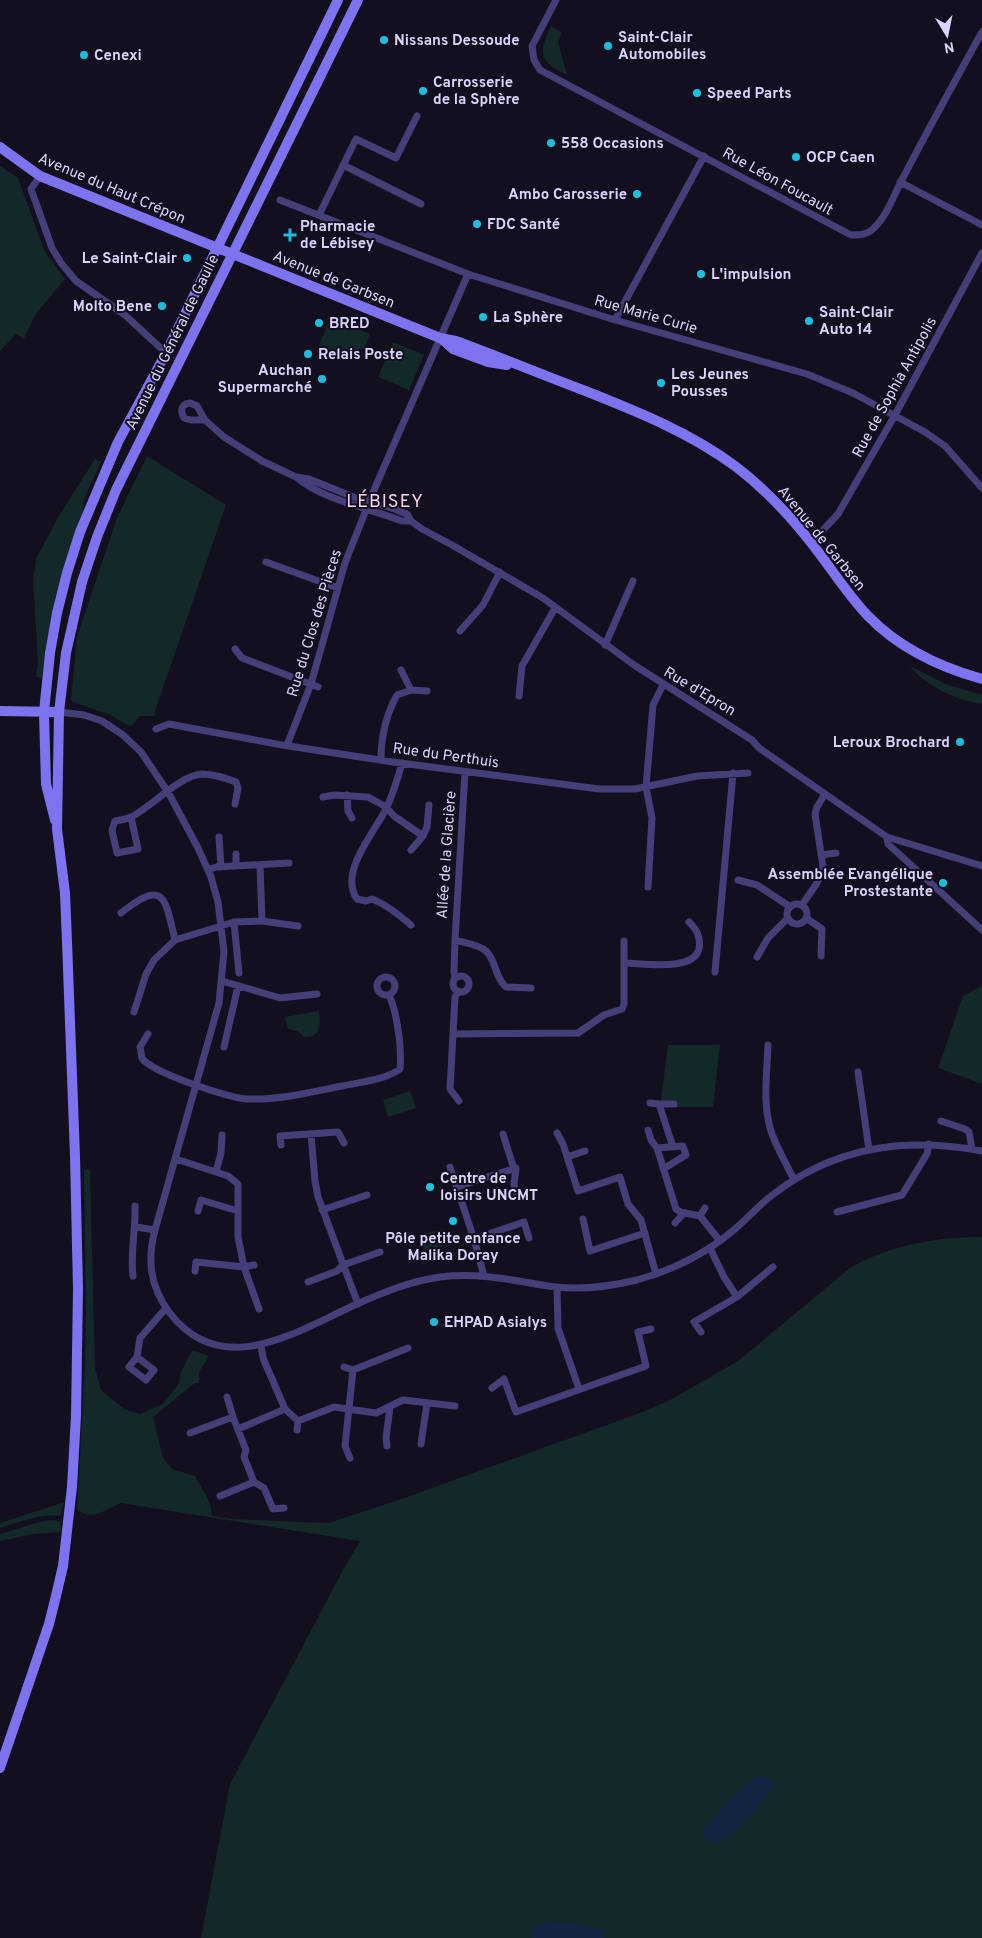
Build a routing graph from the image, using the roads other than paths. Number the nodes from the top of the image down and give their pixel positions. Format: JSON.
{"nodes":[{"id":1,"x":338,"y":0,"type":"edge"},
{"id":2,"x":358,"y":0,"type":"edge"},
{"id":3,"x":556,"y":0,"type":"edge"},
{"id":4,"x":982,"y":32,"type":"edge"},
{"id":5,"x":418,"y":116,"type":"dead end"},
{"id":6,"x":0,"y":147,"type":"edge"},
{"id":7,"x":704,"y":156,"type":"junction"},
{"id":8,"x":343,"y":165,"type":"junction"},
{"id":9,"x":40,"y":176,"type":"junction"},
{"id":10,"x":900,"y":182,"type":"junction"},
{"id":11,"x":280,"y":200,"type":"dead end"},
{"id":12,"x":421,"y":204,"type":"dead end"},
{"id":13,"x":319,"y":215,"type":"junction"},
{"id":14,"x":982,"y":225,"type":"edge"},
{"id":15,"x":218,"y":248,"type":"junction"},
{"id":16,"x":982,"y":253,"type":"edge"},
{"id":17,"x":233,"y":254,"type":"junction"},
{"id":18,"x":468,"y":274,"type":"junction"},
{"id":19,"x":616,"y":320,"type":"junction"},
{"id":20,"x":440,"y":338,"type":"junction"},
{"id":21,"x":166,"y":353,"type":"junction"},
{"id":22,"x":896,"y":415,"type":"junction"},
{"id":23,"x":205,"y":420,"type":"dead end"},
{"id":24,"x":982,"y":488,"type":"edge"},
{"id":25,"x":368,"y":505,"type":"junction"},
{"id":26,"x":809,"y":540,"type":"junction"},
{"id":27,"x":266,"y":562,"type":"dead end"},
{"id":28,"x":500,"y":572,"type":"junction"},
{"id":29,"x":633,"y":581,"type":"dead end"},
{"id":30,"x":338,"y":588,"type":"junction"},
{"id":31,"x":555,"y":608,"type":"junction"},
{"id":32,"x":460,"y":631,"type":"dead end"},
{"id":33,"x":605,"y":645,"type":"junction"},
{"id":34,"x":235,"y":649,"type":"dead end"},
{"id":35,"x":401,"y":670,"type":"dead end"},
{"id":36,"x":982,"y":679,"type":"edge"},
{"id":37,"x":663,"y":684,"type":"junction"},
{"id":38,"x":314,"y":686,"type":"junction"},
{"id":39,"x":411,"y":690,"type":"junction"},
{"id":40,"x":427,"y":691,"type":"dead end"},
{"id":41,"x":519,"y":696,"type":"dead end"},
{"id":42,"x":0,"y":711,"type":"edge"},
{"id":43,"x":44,"y":712,"type":"junction"},
{"id":44,"x":59,"y":712,"type":"junction"},
{"id":45,"x":156,"y":729,"type":"dead end"},
{"id":46,"x":287,"y":745,"type":"junction"},
{"id":47,"x":381,"y":760,"type":"junction"},
{"id":48,"x":402,"y":763,"type":"junction"},
{"id":49,"x":465,"y":772,"type":"junction"},
{"id":50,"x":734,"y":773,"type":"junction"},
{"id":51,"x":748,"y":774,"type":"dead end"},
{"id":52,"x":646,"y":787,"type":"junction"},
{"id":53,"x":168,"y":792,"type":"junction"},
{"id":54,"x":825,"y":794,"type":"junction"},
{"id":55,"x":347,"y":795,"type":"junction"},
{"id":56,"x":323,"y":797,"type":"dead end"},
{"id":57,"x":235,"y":804,"type":"dead end"},
{"id":58,"x":429,"y":805,"type":"dead end"},
{"id":59,"x":386,"y":808,"type":"junction"},
{"id":60,"x":131,"y":817,"type":"junction"},
{"id":61,"x":352,"y":818,"type":"dead end"},
{"id":62,"x":57,"y":829,"type":"junction"},
{"id":63,"x":423,"y":836,"type":"junction"},
{"id":64,"x":887,"y":836,"type":"junction"},
{"id":65,"x":219,"y":837,"type":"dead end"},
{"id":66,"x":410,"y":850,"type":"dead end"},
{"id":67,"x":836,"y":853,"type":"dead end"},
{"id":68,"x":236,"y":854,"type":"dead end"},
{"id":69,"x":821,"y":855,"type":"junction"},
{"id":70,"x":289,"y":864,"type":"dead end"},
{"id":71,"x":260,"y":865,"type":"junction"},
{"id":72,"x":236,"y":866,"type":"junction"},
{"id":73,"x":982,"y":866,"type":"edge"},
{"id":74,"x":221,"y":867,"type":"junction"},
{"id":75,"x":208,"y":870,"type":"junction"},
{"id":76,"x":738,"y":880,"type":"dead end"},
{"id":77,"x":648,"y":887,"type":"dead end"},
{"id":78,"x":802,"y":905,"type":"junction"},
{"id":79,"x":790,"y":906,"type":"junction"},
{"id":80,"x":122,"y":913,"type":"dead end"},
{"id":81,"x":806,"y":918,"type":"junction"},
{"id":82,"x":787,"y":919,"type":"junction"},
{"id":83,"x":262,"y":921,"type":"junction"},
{"id":84,"x":234,"y":922,"type":"junction"},
{"id":85,"x":689,"y":922,"type":"dead end"},
{"id":86,"x":221,"y":926,"type":"junction"},
{"id":87,"x":298,"y":926,"type":"dead end"},
{"id":88,"x":411,"y":926,"type":"dead end"},
{"id":89,"x":982,"y":930,"type":"edge"},
{"id":90,"x":175,"y":940,"type":"junction"},
{"id":91,"x":455,"y":940,"type":"junction"},
{"id":92,"x":624,"y":941,"type":"dead end"},
{"id":93,"x":821,"y":956,"type":"dead end"},
{"id":94,"x":757,"y":957,"type":"dead end"},
{"id":95,"x":624,"y":963,"type":"junction"},
{"id":96,"x":715,"y":972,"type":"dead end"},
{"id":97,"x":239,"y":973,"type":"dead end"},
{"id":98,"x":455,"y":978,"type":"junction"},
{"id":99,"x":222,"y":981,"type":"junction"},
{"id":100,"x":238,"y":986,"type":"junction"},
{"id":101,"x":531,"y":988,"type":"dead end"},
{"id":102,"x":458,"y":992,"type":"junction"},
{"id":103,"x":317,"y":994,"type":"dead end"},
{"id":104,"x":389,"y":995,"type":"dead end"},
{"id":105,"x":134,"y":1012,"type":"dead end"},
{"id":106,"x":148,"y":1034,"type":"dead end"},
{"id":107,"x":453,"y":1034,"type":"junction"},
{"id":108,"x":768,"y":1045,"type":"dead end"},
{"id":109,"x":224,"y":1048,"type":"dead end"},
{"id":110,"x":858,"y":1072,"type":"dead end"},
{"id":111,"x":196,"y":1085,"type":"junction"},
{"id":112,"x":459,"y":1101,"type":"dead end"},
{"id":113,"x":650,"y":1103,"type":"dead end"},
{"id":114,"x":659,"y":1104,"type":"junction"},
{"id":115,"x":674,"y":1104,"type":"dead end"},
{"id":116,"x":941,"y":1121,"type":"dead end"},
{"id":117,"x":648,"y":1130,"type":"dead end"},
{"id":118,"x":557,"y":1133,"type":"dead end"},
{"id":119,"x":311,"y":1134,"type":"junction"},
{"id":120,"x":503,"y":1134,"type":"dead end"},
{"id":121,"x":222,"y":1135,"type":"dead end"},
{"id":122,"x":344,"y":1143,"type":"dead end"},
{"id":123,"x":929,"y":1144,"type":"junction"},
{"id":124,"x":281,"y":1145,"type":"dead end"},
{"id":125,"x":673,"y":1147,"type":"junction"},
{"id":126,"x":657,"y":1148,"type":"junction"},
{"id":127,"x":972,"y":1149,"type":"junction"},
{"id":128,"x":869,"y":1150,"type":"junction"},
{"id":129,"x":585,"y":1151,"type":"dead end"},
{"id":130,"x":982,"y":1151,"type":"edge"},
{"id":131,"x":568,"y":1156,"type":"junction"},
{"id":132,"x":176,"y":1159,"type":"junction"},
{"id":133,"x":450,"y":1166,"type":"dead end"},
{"id":134,"x":664,"y":1168,"type":"junction"},
{"id":135,"x":514,"y":1169,"type":"junction"},
{"id":136,"x":216,"y":1172,"type":"junction"},
{"id":137,"x":794,"y":1180,"type":"junction"},
{"id":138,"x":457,"y":1187,"type":"junction"},
{"id":139,"x":367,"y":1195,"type":"dead end"},
{"id":140,"x":517,"y":1195,"type":"dead end"},
{"id":141,"x":135,"y":1206,"type":"dead end"},
{"id":142,"x":705,"y":1208,"type":"dead end"},
{"id":143,"x":322,"y":1210,"type":"junction"},
{"id":144,"x":198,"y":1211,"type":"dead end"},
{"id":145,"x":238,"y":1211,"type":"junction"},
{"id":146,"x":837,"y":1212,"type":"dead end"},
{"id":147,"x":684,"y":1213,"type":"junction"},
{"id":148,"x":700,"y":1216,"type":"junction"},
{"id":149,"x":583,"y":1219,"type":"dead end"},
{"id":150,"x":675,"y":1223,"type":"dead end"},
{"id":151,"x":136,"y":1227,"type":"junction"},
{"id":152,"x":155,"y":1230,"type":"junction"},
{"id":153,"x":645,"y":1233,"type":"junction"},
{"id":154,"x":529,"y":1238,"type":"dead end"},
{"id":155,"x":474,"y":1239,"type":"junction"},
{"id":156,"x":720,"y":1241,"type":"junction"},
{"id":157,"x":710,"y":1248,"type":"junction"},
{"id":158,"x":380,"y":1252,"type":"dead end"},
{"id":159,"x":254,"y":1265,"type":"dead end"},
{"id":160,"x":343,"y":1265,"type":"junction"},
{"id":161,"x":244,"y":1267,"type":"junction"},
{"id":162,"x":773,"y":1267,"type":"dead end"},
{"id":163,"x":194,"y":1271,"type":"dead end"},
{"id":164,"x":656,"y":1274,"type":"junction"},
{"id":165,"x":133,"y":1276,"type":"dead end"},
{"id":166,"x":484,"y":1276,"type":"junction"},
{"id":167,"x":308,"y":1282,"type":"dead end"},
{"id":168,"x":556,"y":1287,"type":"junction"},
{"id":169,"x":737,"y":1297,"type":"junction"},
{"id":170,"x":358,"y":1304,"type":"junction"},
{"id":171,"x":166,"y":1308,"type":"junction"},
{"id":172,"x":259,"y":1309,"type":"dead end"},
{"id":173,"x":651,"y":1329,"type":"dead end"},
{"id":174,"x":701,"y":1332,"type":"dead end"},
{"id":175,"x":261,"y":1346,"type":"junction"},
{"id":176,"x":408,"y":1348,"type":"dead end"},
{"id":177,"x":137,"y":1357,"type":"dead end"},
{"id":178,"x":344,"y":1367,"type":"dead end"},
{"id":179,"x":353,"y":1370,"type":"junction"},
{"id":180,"x":492,"y":1388,"type":"dead end"},
{"id":181,"x":578,"y":1390,"type":"junction"},
{"id":182,"x":227,"y":1397,"type":"dead end"},
{"id":183,"x":427,"y":1403,"type":"junction"},
{"id":184,"x":390,"y":1406,"type":"junction"},
{"id":185,"x":455,"y":1406,"type":"dead end"},
{"id":186,"x":285,"y":1408,"type":"junction"},
{"id":187,"x":350,"y":1409,"type":"junction"},
{"id":188,"x":233,"y":1417,"type":"junction"},
{"id":189,"x":298,"y":1421,"type":"junction"},
{"id":190,"x":238,"y":1429,"type":"junction"},
{"id":191,"x":297,"y":1430,"type":"dead end"},
{"id":192,"x":190,"y":1433,"type":"dead end"},
{"id":193,"x":421,"y":1444,"type":"dead end"},
{"id":194,"x":387,"y":1446,"type":"dead end"},
{"id":195,"x":350,"y":1458,"type":"dead end"},
{"id":196,"x":254,"y":1482,"type":"junction"},
{"id":197,"x":220,"y":1496,"type":"dead end"},
{"id":198,"x":284,"y":1508,"type":"dead end"},
{"id":199,"x":0,"y":1768,"type":"edge"}],
"edges":[{"from":1,"to":15,"type":"main road","name":"Avenue du Général de Gaulle"},
{"from":2,"to":17,"type":"main road","name":"Avenue du Général de Gaulle"},
{"from":3,"to":7,"type":"street","name":"Rue Léon Foucault"},
{"from":4,"to":10,"type":"street","name":"Rue Léon Foucault"},
{"from":5,"to":8,"type":"street"},
{"from":6,"to":9,"type":"main road","name":"Avenue du Haut Crépon"},
{"from":7,"to":10,"type":"street","name":"Rue Léon Foucault"},
{"from":7,"to":19,"type":"street"},
{"from":8,"to":12,"type":"street"},
{"from":8,"to":13,"type":"street"},
{"from":9,"to":15,"type":"main road","name":"Avenue du Haut Crépon"},
{"from":9,"to":21,"type":"street"},
{"from":10,"to":14,"type":"street"},
{"from":11,"to":13,"type":"street","name":"Rue Marie Curie"},
{"from":13,"to":18,"type":"street","name":"Rue Marie Curie"},
{"from":15,"to":17,"type":"main road","name":"Avenue de Garbsen"},
{"from":15,"to":21,"type":"main road","name":"Avenue du Général de Gaulle"},
{"from":16,"to":22,"type":"street","name":"Rue de Sophia Antipolis"},
{"from":17,"to":20,"type":"main road","name":"Avenue de Garbsen"},
{"from":17,"to":44,"type":"main road","name":"Avenue du Général de Gaulle"},
{"from":18,"to":19,"type":"street","name":"Rue Marie Curie"},
{"from":18,"to":20,"type":"street","name":"Rue du Clos des Pièces"},
{"from":19,"to":22,"type":"street","name":"Rue Marie Curie"},
{"from":20,"to":25,"type":"street","name":"Rue du Clos des Pièces"},
{"from":20,"to":26,"type":"main road","name":"Avenue de Garbsen"},
{"from":21,"to":43,"type":"main road","name":"Avenue du Général de Gaulle"},
{"from":22,"to":24,"type":"street","name":"Rue Marie Curie"},
{"from":22,"to":26,"type":"street","name":"Rue de Sophia Antipolis"},
{"from":23,"to":25,"type":"street","name":"Rue d'Epron"},
{"from":25,"to":28,"type":"street","name":"Rue d'Epron"},
{"from":25,"to":30,"type":"street","name":"Rue du Clos des Pièces"},
{"from":26,"to":36,"type":"main road","name":"Avenue de Garbsen"},
{"from":27,"to":30,"type":"street"},
{"from":28,"to":31,"type":"street","name":"Rue d'Epron"},
{"from":28,"to":32,"type":"street"},
{"from":29,"to":33,"type":"street"},
{"from":30,"to":38,"type":"street","name":"Rue du Clos des Pièces"},
{"from":31,"to":33,"type":"street","name":"Rue d'Epron"},
{"from":31,"to":41,"type":"street"},
{"from":33,"to":37,"type":"street","name":"Rue d'Epron"},
{"from":34,"to":38,"type":"street"},
{"from":35,"to":39,"type":"street"},
{"from":37,"to":52,"type":"street"},
{"from":37,"to":54,"type":"street","name":"Rue d'Epron"},
{"from":38,"to":46,"type":"street","name":"Rue du Clos des Pièces"},
{"from":39,"to":40,"type":"street"},
{"from":39,"to":47,"type":"street"},
{"from":42,"to":43,"type":"main road"},
{"from":43,"to":44,"type":"main road"},
{"from":43,"to":62,"type":"main road","name":"Avenue du Général de Gaulle"},
{"from":44,"to":53,"type":"street"},
{"from":44,"to":62,"type":"main road","name":"Avenue du Général de Gaulle"},
{"from":45,"to":46,"type":"street","name":"Rue du Perthuis"},
{"from":46,"to":47,"type":"street","name":"Rue du Perthuis"},
{"from":47,"to":48,"type":"street","name":"Rue du Perthuis"},
{"from":48,"to":49,"type":"street","name":"Rue du Perthuis"},
{"from":48,"to":59,"type":"street"},
{"from":49,"to":52,"type":"street","name":"Rue du Perthuis"},
{"from":49,"to":91,"type":"street","name":"Allée de la Glacière"},
{"from":50,"to":51,"type":"street","name":"Rue du Perthuis"},
{"from":50,"to":52,"type":"street","name":"Rue du Perthuis"},
{"from":50,"to":96,"type":"street"},
{"from":52,"to":77,"type":"street"},
{"from":53,"to":57,"type":"street"},
{"from":53,"to":60,"type":"street"},
{"from":53,"to":75,"type":"street"},
{"from":54,"to":64,"type":"street","name":"Rue d'Epron"},
{"from":54,"to":69,"type":"street"},
{"from":55,"to":56,"type":"street"},
{"from":55,"to":59,"type":"street"},
{"from":55,"to":61,"type":"street"},
{"from":58,"to":63,"type":"street"},
{"from":59,"to":63,"type":"street"},
{"from":59,"to":88,"type":"street"},
{"from":60,"to":60,"type":"street"},
{"from":62,"to":199,"type":"main road"},
{"from":63,"to":66,"type":"street"},
{"from":64,"to":73,"type":"street","name":"Rue d'Epron"},
{"from":64,"to":89,"type":"street"},
{"from":65,"to":74,"type":"street"},
{"from":67,"to":69,"type":"street"},
{"from":68,"to":72,"type":"street"},
{"from":69,"to":78,"type":"street"},
{"from":70,"to":71,"type":"street"},
{"from":71,"to":72,"type":"street"},
{"from":71,"to":83,"type":"street"},
{"from":72,"to":74,"type":"street"},
{"from":74,"to":75,"type":"street"},
{"from":75,"to":86,"type":"street"},
{"from":76,"to":79,"type":"street"},
{"from":78,"to":79,"type":"street"},
{"from":78,"to":81,"type":"street"},
{"from":79,"to":82,"type":"street"},
{"from":80,"to":90,"type":"street"},
{"from":81,"to":82,"type":"street"},
{"from":81,"to":93,"type":"street"},
{"from":82,"to":94,"type":"street"},
{"from":83,"to":84,"type":"street"},
{"from":83,"to":87,"type":"street"},
{"from":84,"to":86,"type":"street"},
{"from":84,"to":97,"type":"street"},
{"from":85,"to":95,"type":"street"},
{"from":86,"to":90,"type":"street"},
{"from":86,"to":99,"type":"street"},
{"from":90,"to":105,"type":"street"},
{"from":91,"to":98,"type":"street","name":"Allée de la Glacière"},
{"from":91,"to":101,"type":"street","name":"Allée de la Glacière"},
{"from":92,"to":95,"type":"street"},
{"from":95,"to":107,"type":"street"},
{"from":98,"to":102,"type":"street","name":"Allée de la Glacière"},
{"from":98,"to":102,"type":"street","name":"Allée de la Glacière"},
{"from":99,"to":100,"type":"street"},
{"from":99,"to":111,"type":"street"},
{"from":100,"to":103,"type":"street"},
{"from":100,"to":109,"type":"street"},
{"from":102,"to":107,"type":"street","name":"Allée de la Glacière"},
{"from":104,"to":111,"type":"street"},
{"from":106,"to":111,"type":"street"},
{"from":107,"to":112,"type":"street","name":"Allée de la Glacière"},
{"from":108,"to":137,"type":"street"},
{"from":110,"to":128,"type":"street"},
{"from":111,"to":132,"type":"street"},
{"from":113,"to":114,"type":"street"},
{"from":114,"to":115,"type":"street"},
{"from":114,"to":125,"type":"street"},
{"from":116,"to":127,"type":"street"},
{"from":117,"to":126,"type":"street"},
{"from":118,"to":131,"type":"street"},
{"from":119,"to":122,"type":"street"},
{"from":119,"to":124,"type":"street"},
{"from":119,"to":143,"type":"street"},
{"from":120,"to":135,"type":"street"},
{"from":121,"to":136,"type":"street"},
{"from":123,"to":127,"type":"street"},
{"from":123,"to":128,"type":"street"},
{"from":123,"to":146,"type":"street"},
{"from":125,"to":126,"type":"street"},
{"from":125,"to":134,"type":"street"},
{"from":126,"to":134,"type":"street"},
{"from":127,"to":130,"type":"street"},
{"from":128,"to":137,"type":"street"},
{"from":129,"to":131,"type":"street"},
{"from":131,"to":153,"type":"street"},
{"from":132,"to":136,"type":"street"},
{"from":132,"to":152,"type":"street"},
{"from":133,"to":138,"type":"street"},
{"from":134,"to":147,"type":"street"},
{"from":135,"to":138,"type":"street"},
{"from":135,"to":140,"type":"street"},
{"from":136,"to":145,"type":"street"},
{"from":137,"to":156,"type":"street"},
{"from":138,"to":155,"type":"street"},
{"from":139,"to":143,"type":"street"},
{"from":141,"to":151,"type":"street"},
{"from":142,"to":148,"type":"street"},
{"from":143,"to":160,"type":"street"},
{"from":144,"to":145,"type":"street"},
{"from":145,"to":161,"type":"street"},
{"from":147,"to":148,"type":"street"},
{"from":147,"to":150,"type":"street"},
{"from":148,"to":156,"type":"street"},
{"from":149,"to":153,"type":"street"},
{"from":151,"to":152,"type":"street"},
{"from":151,"to":165,"type":"street"},
{"from":152,"to":171,"type":"street"},
{"from":153,"to":164,"type":"street"},
{"from":154,"to":155,"type":"street"},
{"from":155,"to":166,"type":"street"},
{"from":156,"to":157,"type":"street"},
{"from":157,"to":164,"type":"street"},
{"from":157,"to":169,"type":"street"},
{"from":158,"to":160,"type":"street"},
{"from":159,"to":161,"type":"street"},
{"from":160,"to":167,"type":"street"},
{"from":160,"to":170,"type":"street"},
{"from":161,"to":163,"type":"street"},
{"from":161,"to":172,"type":"street"},
{"from":162,"to":169,"type":"street"},
{"from":164,"to":168,"type":"street"},
{"from":166,"to":168,"type":"street"},
{"from":166,"to":170,"type":"street"},
{"from":168,"to":181,"type":"street"},
{"from":169,"to":174,"type":"street"},
{"from":170,"to":175,"type":"street"},
{"from":171,"to":175,"type":"street"},
{"from":171,"to":177,"type":"street"},
{"from":173,"to":181,"type":"street"},
{"from":175,"to":186,"type":"street"},
{"from":176,"to":179,"type":"street"},
{"from":178,"to":179,"type":"street"},
{"from":179,"to":187,"type":"street"},
{"from":180,"to":181,"type":"street"},
{"from":182,"to":188,"type":"street"},
{"from":183,"to":184,"type":"street"},
{"from":183,"to":185,"type":"street"},
{"from":183,"to":193,"type":"street"},
{"from":184,"to":187,"type":"street"},
{"from":184,"to":194,"type":"street"},
{"from":186,"to":189,"type":"street"},
{"from":186,"to":190,"type":"street"},
{"from":187,"to":189,"type":"street"},
{"from":187,"to":195,"type":"street"},
{"from":188,"to":190,"type":"street"},
{"from":188,"to":192,"type":"street"},
{"from":189,"to":191,"type":"street"},
{"from":190,"to":196,"type":"street"},
{"from":196,"to":197,"type":"street"},
{"from":196,"to":198,"type":"street"}]}
